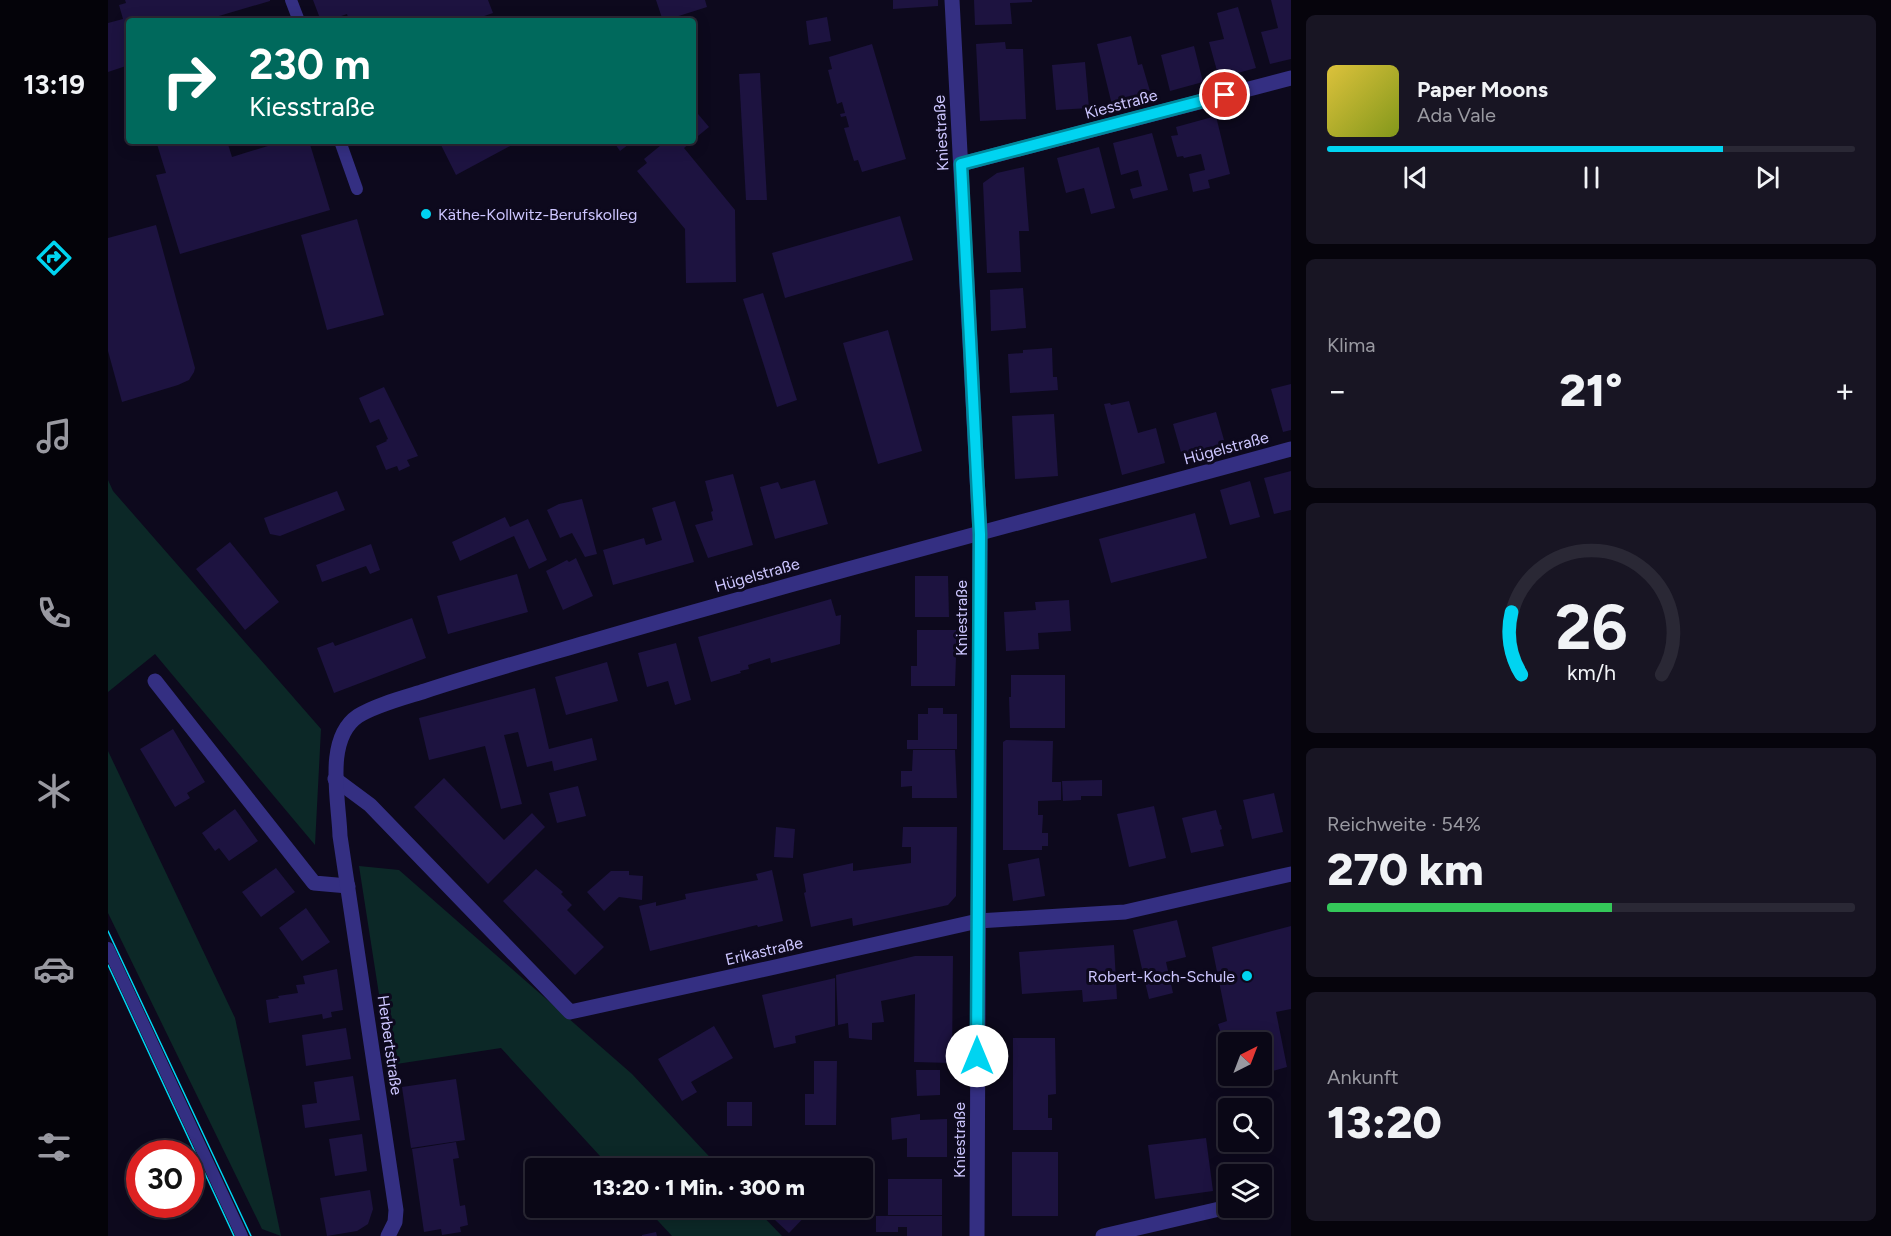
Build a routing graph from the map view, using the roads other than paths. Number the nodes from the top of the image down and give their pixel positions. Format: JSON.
{"nodes":[{"id":1,"x":291,"y":0,"type":"edge"},
{"id":2,"x":952,"y":0,"type":"edge"},
{"id":3,"x":297,"y":18,"type":"edge"},
{"id":4,"x":1291,"y":78,"type":"edge"},
{"id":5,"x":341,"y":144,"type":"edge"},
{"id":6,"x":961,"y":164,"type":"junction"},
{"id":7,"x":357,"y":189,"type":"dead end"},
{"id":8,"x":1291,"y":449,"type":"edge"},
{"id":9,"x":980,"y":534,"type":"junction"},
{"id":10,"x":155,"y":681,"type":"dead end"},
{"id":11,"x":335,"y":779,"type":"junction"},
{"id":12,"x":340,"y":836,"type":"joint"},
{"id":13,"x":1291,"y":874,"type":"edge"},
{"id":14,"x":348,"y":886,"type":"junction"},
{"id":15,"x":978,"y":921,"type":"junction"},
{"id":16,"x":108,"y":948,"type":"edge"},
{"id":17,"x":1218,"y":1209,"type":"edge"},
{"id":18,"x":242,"y":1236,"type":"edge"},
{"id":19,"x":388,"y":1236,"type":"edge"},
{"id":20,"x":977,"y":1236,"type":"edge"},
{"id":21,"x":1103,"y":1236,"type":"edge"}],
"edges":[{"from":1,"to":3,"type":"lane"},
{"from":2,"to":6,"type":"street","name":"Kniestraße"},
{"from":4,"to":6,"type":"street","name":"Kiesstraße"},
{"from":5,"to":7,"type":"lane"},
{"from":6,"to":9,"type":"street","name":"Kniestraße"},
{"from":8,"to":9,"type":"street","name":"Hügelstraße"},
{"from":9,"to":11,"type":"street","name":"Hügelstraße"},
{"from":9,"to":15,"type":"street","name":"Kniestraße"},
{"from":10,"to":14,"type":"street"},
{"from":11,"to":12,"type":"street","name":"Hügelstraße"},
{"from":11,"to":15,"type":"street","name":"Erikastraße"},
{"from":12,"to":14,"type":"street","name":"Herbertstraße"},
{"from":13,"to":15,"type":"street","name":"Erikastraße"},
{"from":14,"to":19,"type":"street","name":"Herbertstraße"},
{"from":15,"to":20,"type":"street","name":"Kniestraße"},
{"from":16,"to":18,"type":"lane"},
{"from":17,"to":21,"type":"street"}]}
